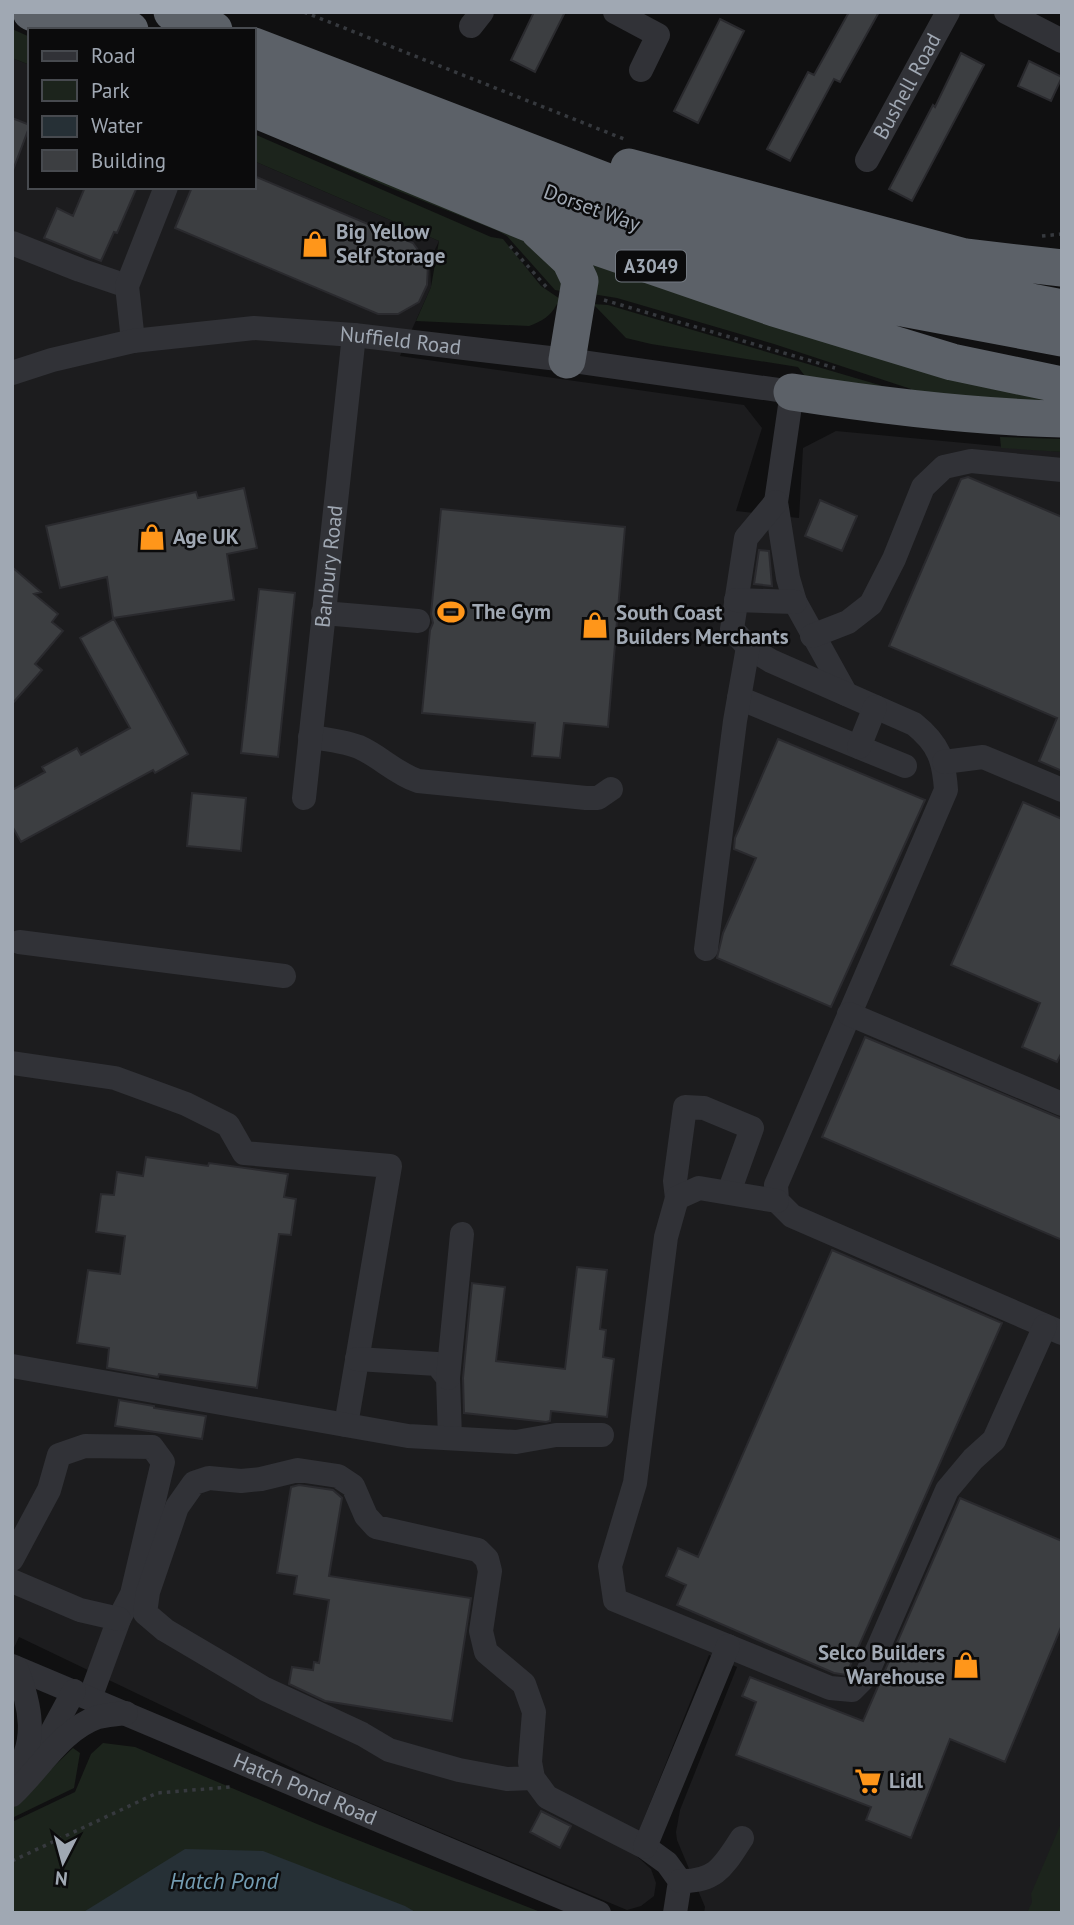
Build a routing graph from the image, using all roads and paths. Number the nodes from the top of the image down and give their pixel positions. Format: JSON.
{"nodes":[{"id":1,"x":31,"y":12,"type":"edge"},
{"id":2,"x":85,"y":12,"type":"edge"},
{"id":3,"x":172,"y":12,"type":"edge"},
{"id":4,"x":304,"y":12,"type":"edge"},
{"id":5,"x":615,"y":12,"type":"edge"},
{"id":6,"x":948,"y":12,"type":"edge"},
{"id":7,"x":1006,"y":12,"type":"edge"},
{"id":8,"x":67,"y":28,"type":"edge"},
{"id":9,"x":125,"y":28,"type":"edge"},
{"id":10,"x":209,"y":28,"type":"edge"},
{"id":11,"x":1062,"y":41,"type":"edge"},
{"id":12,"x":256,"y":47,"type":"edge"},
{"id":13,"x":640,"y":70,"type":"dead end"},
{"id":14,"x":256,"y":79,"type":"edge"},
{"id":15,"x":360,"y":86,"type":"junction"},
{"id":16,"x":256,"y":110,"type":"edge"},
{"id":17,"x":636,"y":142,"type":"dead end"},
{"id":18,"x":867,"y":160,"type":"dead end"},
{"id":19,"x":165,"y":189,"type":"edge"},
{"id":20,"x":518,"y":232,"type":"junction"},
{"id":21,"x":1062,"y":234,"type":"edge"},
{"id":22,"x":1035,"y":236,"type":"dead end"},
{"id":23,"x":12,"y":243,"type":"edge"},
{"id":24,"x":1062,"y":268,"type":"edge"},
{"id":25,"x":127,"y":286,"type":"junction"},
{"id":26,"x":578,"y":297,"type":"junction"},
{"id":27,"x":1062,"y":308,"type":"edge"},
{"id":28,"x":354,"y":335,"type":"junction"},
{"id":29,"x":1062,"y":338,"type":"edge"},
{"id":30,"x":133,"y":341,"type":"junction"},
{"id":31,"x":567,"y":360,"type":"junction"},
{"id":32,"x":841,"y":370,"type":"dead end"},
{"id":33,"x":12,"y":373,"type":"edge"},
{"id":34,"x":1062,"y":384,"type":"edge"},
{"id":35,"x":792,"y":392,"type":"junction"},
{"id":36,"x":1062,"y":419,"type":"edge"},
{"id":37,"x":1062,"y":470,"type":"edge"},
{"id":38,"x":776,"y":502,"type":"junction"},
{"id":39,"x":736,"y":600,"type":"junction"},
{"id":40,"x":795,"y":602,"type":"junction"},
{"id":41,"x":323,"y":613,"type":"junction"},
{"id":42,"x":418,"y":621,"type":"dead end"},
{"id":43,"x":812,"y":636,"type":"junction"},
{"id":44,"x":748,"y":648,"type":"junction"},
{"id":45,"x":846,"y":694,"type":"junction"},
{"id":46,"x":739,"y":698,"type":"junction"},
{"id":47,"x":875,"y":707,"type":"junction"},
{"id":48,"x":310,"y":737,"type":"junction"},
{"id":49,"x":859,"y":747,"type":"junction"},
{"id":50,"x":944,"y":762,"type":"junction"},
{"id":51,"x":905,"y":766,"type":"dead end"},
{"id":52,"x":611,"y":789,"type":"dead end"},
{"id":53,"x":1062,"y":790,"type":"edge"},
{"id":54,"x":304,"y":798,"type":"dead end"},
{"id":55,"x":19,"y":942,"type":"dead end"},
{"id":56,"x":706,"y":949,"type":"dead end"},
{"id":57,"x":284,"y":976,"type":"dead end"},
{"id":58,"x":849,"y":1014,"type":"junction"},
{"id":59,"x":12,"y":1063,"type":"edge"},
{"id":60,"x":1062,"y":1104,"type":"edge"},
{"id":61,"x":729,"y":1192,"type":"junction"},
{"id":62,"x":677,"y":1198,"type":"junction"},
{"id":63,"x":776,"y":1201,"type":"junction"},
{"id":64,"x":462,"y":1234,"type":"dead end"},
{"id":65,"x":1053,"y":1329,"type":"edge"},
{"id":66,"x":357,"y":1359,"type":"junction"},
{"id":67,"x":12,"y":1366,"type":"edge"},
{"id":68,"x":448,"y":1378,"type":"junction"},
{"id":69,"x":345,"y":1425,"type":"junction"},
{"id":70,"x":602,"y":1435,"type":"dead end"},
{"id":71,"x":450,"y":1438,"type":"junction"},
{"id":72,"x":12,"y":1559,"type":"edge"},
{"id":73,"x":12,"y":1581,"type":"edge"},
{"id":74,"x":119,"y":1619,"type":"junction"},
{"id":75,"x":728,"y":1646,"type":"junction"},
{"id":76,"x":14,"y":1667,"type":"edge"},
{"id":77,"x":82,"y":1695,"type":"junction"},
{"id":78,"x":126,"y":1713,"type":"junction"},
{"id":79,"x":533,"y":1778,"type":"junction"},
{"id":80,"x":16,"y":1785,"type":"edge"},
{"id":81,"x":230,"y":1787,"type":"dead end"},
{"id":82,"x":742,"y":1838,"type":"dead end"},
{"id":83,"x":645,"y":1847,"type":"junction"},
{"id":84,"x":12,"y":1861,"type":"edge"},
{"id":85,"x":680,"y":1881,"type":"junction"},
{"id":86,"x":599,"y":1913,"type":"edge"},
{"id":87,"x":675,"y":1913,"type":"edge"}],
"edges":[{"from":1,"to":8,"type":"highway"},
{"from":2,"to":9,"type":"highway"},
{"from":3,"to":10,"type":"highway"},
{"from":4,"to":17,"type":"path"},
{"from":5,"to":13,"type":"street"},
{"from":6,"to":18,"type":"street","name":"Bushell Road"},
{"from":7,"to":11,"type":"street"},
{"from":12,"to":15,"type":"highway","name":"Dorset Way"},
{"from":14,"to":29,"type":"highway","name":"Dorset Way","number":"A3049"},
{"from":15,"to":24,"type":"highway"},
{"from":15,"to":27,"type":"highway","name":"Dorset Way"},
{"from":16,"to":20,"type":"highway","number":"A3049"},
{"from":19,"to":25,"type":"street"},
{"from":20,"to":26,"type":"path"},
{"from":20,"to":26,"type":"highway"},
{"from":20,"to":34,"type":"highway","number":"A3049"},
{"from":21,"to":22,"type":"path"},
{"from":23,"to":25,"type":"street"},
{"from":25,"to":30,"type":"street"},
{"from":26,"to":31,"type":"highway"},
{"from":26,"to":32,"type":"path"},
{"from":28,"to":30,"type":"street","name":"Nuffield Road"},
{"from":28,"to":31,"type":"street","name":"Nuffield Road"},
{"from":28,"to":41,"type":"street","name":"Banbury Road"},
{"from":30,"to":33,"type":"street","name":"Nuffield Road"},
{"from":31,"to":35,"type":"street","name":"Nuffield Road"},
{"from":35,"to":36,"type":"highway"},
{"from":35,"to":38,"type":"street"},
{"from":37,"to":43,"type":"street"},
{"from":38,"to":39,"type":"street"},
{"from":38,"to":40,"type":"street"},
{"from":39,"to":40,"type":"street"},
{"from":39,"to":44,"type":"street"},
{"from":40,"to":43,"type":"street"},
{"from":41,"to":42,"type":"street"},
{"from":41,"to":48,"type":"street","name":"Banbury Road"},
{"from":43,"to":45,"type":"street"},
{"from":44,"to":45,"type":"street"},
{"from":44,"to":46,"type":"street"},
{"from":45,"to":47,"type":"street"},
{"from":46,"to":49,"type":"street"},
{"from":46,"to":56,"type":"street"},
{"from":47,"to":49,"type":"street"},
{"from":47,"to":50,"type":"street"},
{"from":48,"to":52,"type":"street"},
{"from":48,"to":54,"type":"street","name":"Banbury Road"},
{"from":49,"to":51,"type":"street"},
{"from":50,"to":53,"type":"street"},
{"from":50,"to":58,"type":"street"},
{"from":55,"to":57,"type":"street"},
{"from":58,"to":60,"type":"street"},
{"from":58,"to":63,"type":"street"},
{"from":59,"to":66,"type":"street"},
{"from":61,"to":62,"type":"street"},
{"from":61,"to":62,"type":"street"},
{"from":61,"to":63,"type":"street"},
{"from":62,"to":75,"type":"street"},
{"from":63,"to":65,"type":"street"},
{"from":64,"to":68,"type":"street"},
{"from":65,"to":75,"type":"street"},
{"from":66,"to":68,"type":"street"},
{"from":66,"to":69,"type":"street"},
{"from":67,"to":69,"type":"street"},
{"from":68,"to":71,"type":"street"},
{"from":69,"to":71,"type":"street"},
{"from":70,"to":71,"type":"street"},
{"from":72,"to":74,"type":"street"},
{"from":73,"to":74,"type":"street"},
{"from":74,"to":77,"type":"street"},
{"from":75,"to":83,"type":"street"},
{"from":76,"to":77,"type":"street","name":"Hatch Pond Road"},
{"from":76,"to":80,"type":"street"},
{"from":77,"to":78,"type":"street","name":"Hatch Pond Road"},
{"from":77,"to":80,"type":"street"},
{"from":78,"to":80,"type":"street"},
{"from":78,"to":86,"type":"street","name":"Hatch Pond Road"},
{"from":79,"to":79,"type":"street"},
{"from":79,"to":83,"type":"street"},
{"from":81,"to":84,"type":"path"},
{"from":82,"to":85,"type":"street"},
{"from":83,"to":85,"type":"street"},
{"from":85,"to":87,"type":"street"}]}
